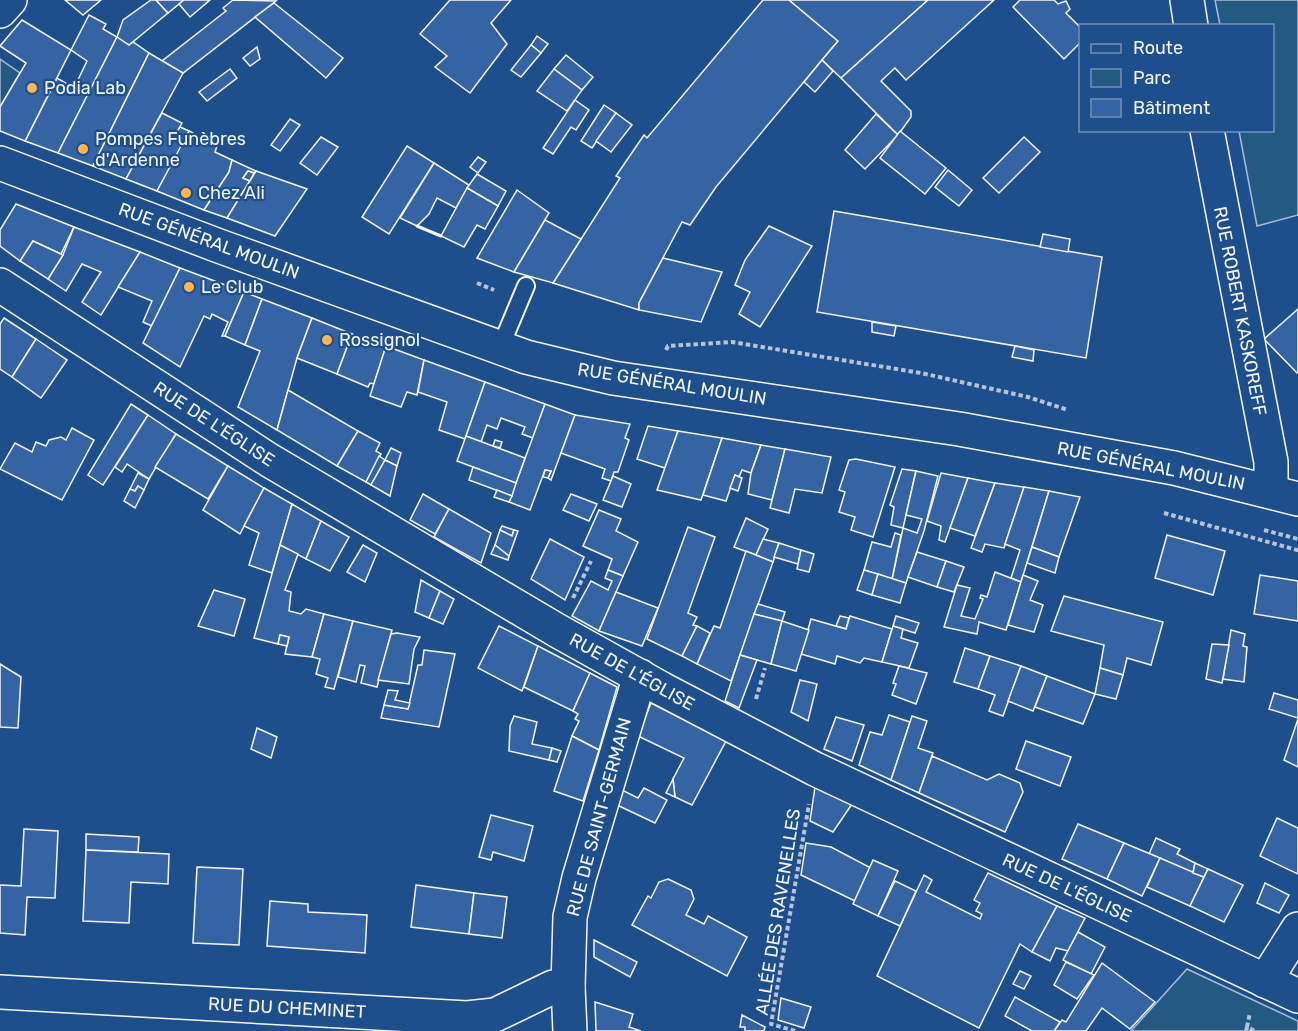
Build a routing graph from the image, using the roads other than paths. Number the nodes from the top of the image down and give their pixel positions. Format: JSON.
{"nodes":[{"id":1,"x":10,"y":0,"type":"edge"},
{"id":2,"x":1187,"y":0,"type":"edge"},
{"id":3,"x":0,"y":11,"type":"edge"},
{"id":4,"x":1191,"y":24,"type":"edge"},
{"id":5,"x":1207,"y":132,"type":"edge"},
{"id":6,"x":0,"y":163,"type":"edge"},
{"id":7,"x":0,"y":285,"type":"edge"},
{"id":8,"x":525,"y":286,"type":"dead end"},
{"id":9,"x":500,"y":348,"type":"junction"},
{"id":10,"x":1284,"y":495,"type":"edge"},
{"id":11,"x":640,"y":676,"type":"junction"},
{"id":12,"x":1298,"y":929,"type":"edge"},
{"id":13,"x":1265,"y":981,"type":"junction"},
{"id":14,"x":568,"y":987,"type":"junction"},
{"id":15,"x":0,"y":992,"type":"edge"},
{"id":16,"x":1298,"y":996,"type":"edge"},
{"id":17,"x":420,"y":1023,"type":"edge"},
{"id":18,"x":570,"y":1031,"type":"edge"}],
"edges":[{"from":1,"to":3,"type":"street"},
{"from":2,"to":4,"type":"street"},
{"from":5,"to":10,"type":"street","name":"RUE ROBERT KASKOREFF"},
{"from":6,"to":9,"type":"street","name":"RUE GÉNÉRAL MOULIN"},
{"from":7,"to":11,"type":"street","name":"RUE DE L'ÉGLISE"},
{"from":8,"to":9,"type":"lane"},
{"from":9,"to":10,"type":"street","name":"RUE GÉNÉRAL MOULIN"},
{"from":11,"to":13,"type":"street","name":"RUE DE L'ÉGLISE"},
{"from":11,"to":14,"type":"street","name":"RUE DE SAINT-GERMAIN"},
{"from":12,"to":13,"type":"street"},
{"from":13,"to":16,"type":"street","name":"RUE DE L'ÉGLISE"},
{"from":14,"to":17,"type":"street","name":"RUE DU CHEMINET"},
{"from":14,"to":18,"type":"street","name":"RUE DE SAINT-GERMAIN"},
{"from":15,"to":17,"type":"street","name":"RUE DU CHEMINET"}]}
